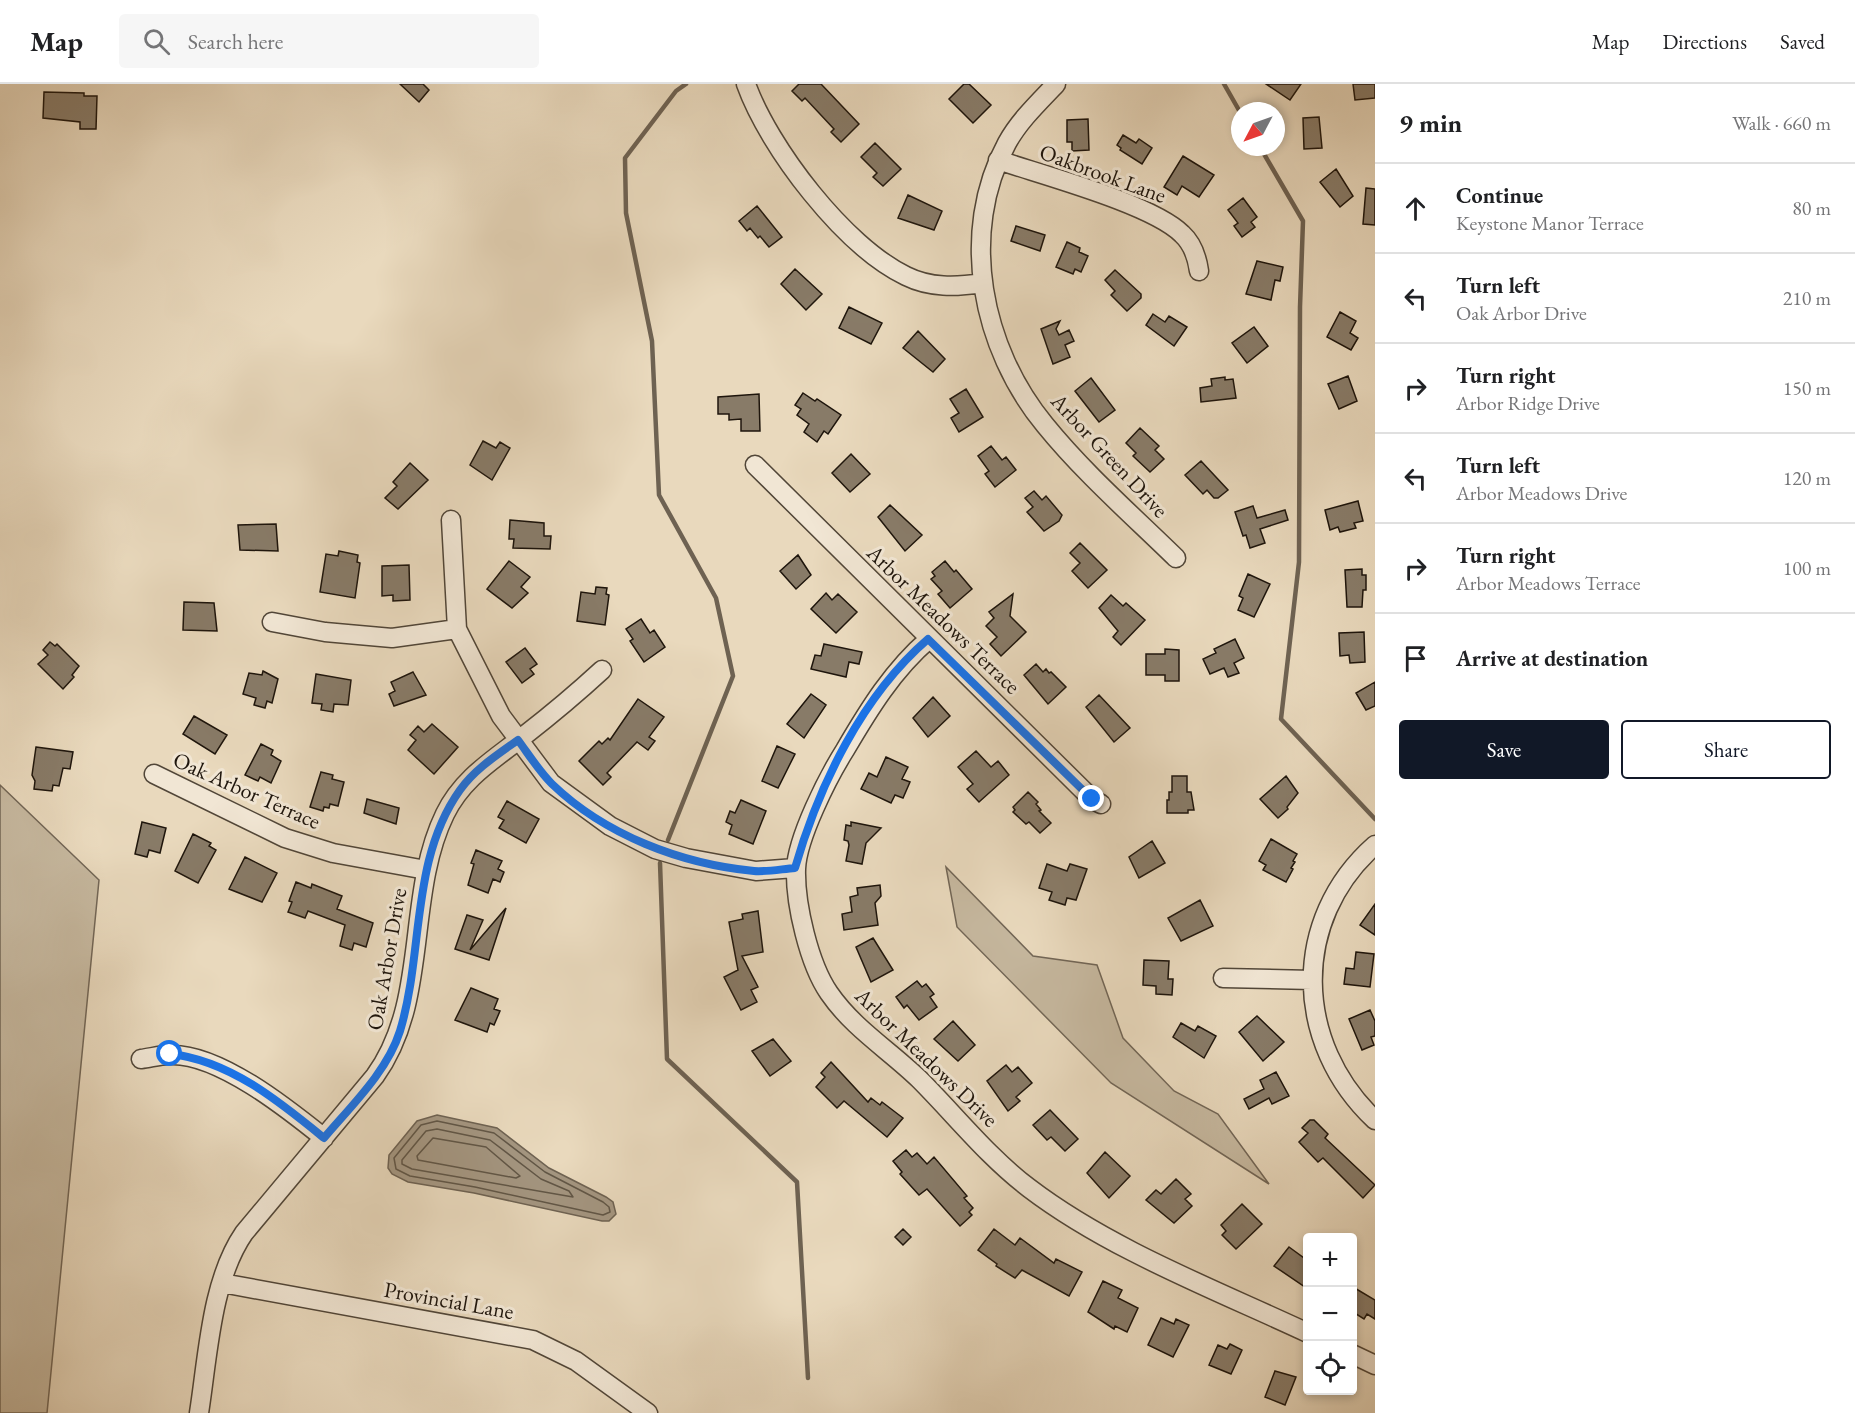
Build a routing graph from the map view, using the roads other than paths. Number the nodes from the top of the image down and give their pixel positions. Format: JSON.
{"nodes":[{"id":1,"x":746,"y":84,"type":"edge"},
{"id":2,"x":1056,"y":84,"type":"edge"},
{"id":3,"x":998,"y":160,"type":"junction"},
{"id":4,"x":1200,"y":271,"type":"dead end"},
{"id":5,"x":982,"y":283,"type":"junction"},
{"id":6,"x":755,"y":465,"type":"dead end"},
{"id":7,"x":451,"y":520,"type":"dead end"},
{"id":8,"x":1176,"y":558,"type":"dead end"},
{"id":9,"x":272,"y":622,"type":"dead end"},
{"id":10,"x":457,"y":629,"type":"junction"},
{"id":11,"x":928,"y":639,"type":"junction"},
{"id":12,"x":602,"y":670,"type":"dead end"},
{"id":13,"x":518,"y":740,"type":"junction"},
{"id":14,"x":154,"y":774,"type":"dead end"},
{"id":15,"x":1101,"y":804,"type":"dead end"},
{"id":16,"x":1375,"y":845,"type":"edge"},
{"id":17,"x":795,"y":868,"type":"junction"},
{"id":18,"x":426,"y":870,"type":"junction"},
{"id":19,"x":1223,"y":978,"type":"dead end"},
{"id":20,"x":1312,"y":980,"type":"junction"},
{"id":21,"x":141,"y":1059,"type":"dead end"},
{"id":22,"x":1375,"y":1120,"type":"edge"},
{"id":23,"x":324,"y":1138,"type":"junction"},
{"id":24,"x":222,"y":1283,"type":"junction"},
{"id":25,"x":1303,"y":1331,"type":"edge"},
{"id":26,"x":1357,"y":1356,"type":"edge"},
{"id":27,"x":1375,"y":1365,"type":"edge"},
{"id":28,"x":199,"y":1413,"type":"edge"},
{"id":29,"x":648,"y":1413,"type":"edge"}],
"edges":[{"from":1,"to":5,"type":"street"},
{"from":2,"to":3,"type":"street","name":"Arbor Green Drive"},
{"from":3,"to":4,"type":"street","name":"Oakbrook Lane"},
{"from":3,"to":5,"type":"street","name":"Arbor Green Drive"},
{"from":5,"to":8,"type":"street","name":"Arbor Green Drive"},
{"from":6,"to":11,"type":"street","name":"Arbor Meadows Terrace"},
{"from":7,"to":10,"type":"street"},
{"from":9,"to":10,"type":"street"},
{"from":10,"to":13,"type":"street"},
{"from":11,"to":15,"type":"street","name":"Arbor Meadows Terrace"},
{"from":11,"to":17,"type":"street","name":"Arbor Meadows Drive"},
{"from":12,"to":13,"type":"street","name":"Oak Arbor Drive"},
{"from":13,"to":17,"type":"street"},
{"from":13,"to":18,"type":"street","name":"Oak Arbor Drive"},
{"from":14,"to":18,"type":"street","name":"Oak Arbor Terrace"},
{"from":16,"to":20,"type":"street"},
{"from":17,"to":25,"type":"street","name":"Arbor Meadows Drive"},
{"from":18,"to":23,"type":"street","name":"Oak Arbor Drive"},
{"from":19,"to":20,"type":"street"},
{"from":20,"to":22,"type":"street"},
{"from":21,"to":23,"type":"street"},
{"from":23,"to":24,"type":"street","name":"Oak Arbor Drive"},
{"from":24,"to":28,"type":"street","name":"Oak Arbor Drive"},
{"from":24,"to":29,"type":"street","name":"Provincial Lane"},
{"from":26,"to":27,"type":"street"}]}
